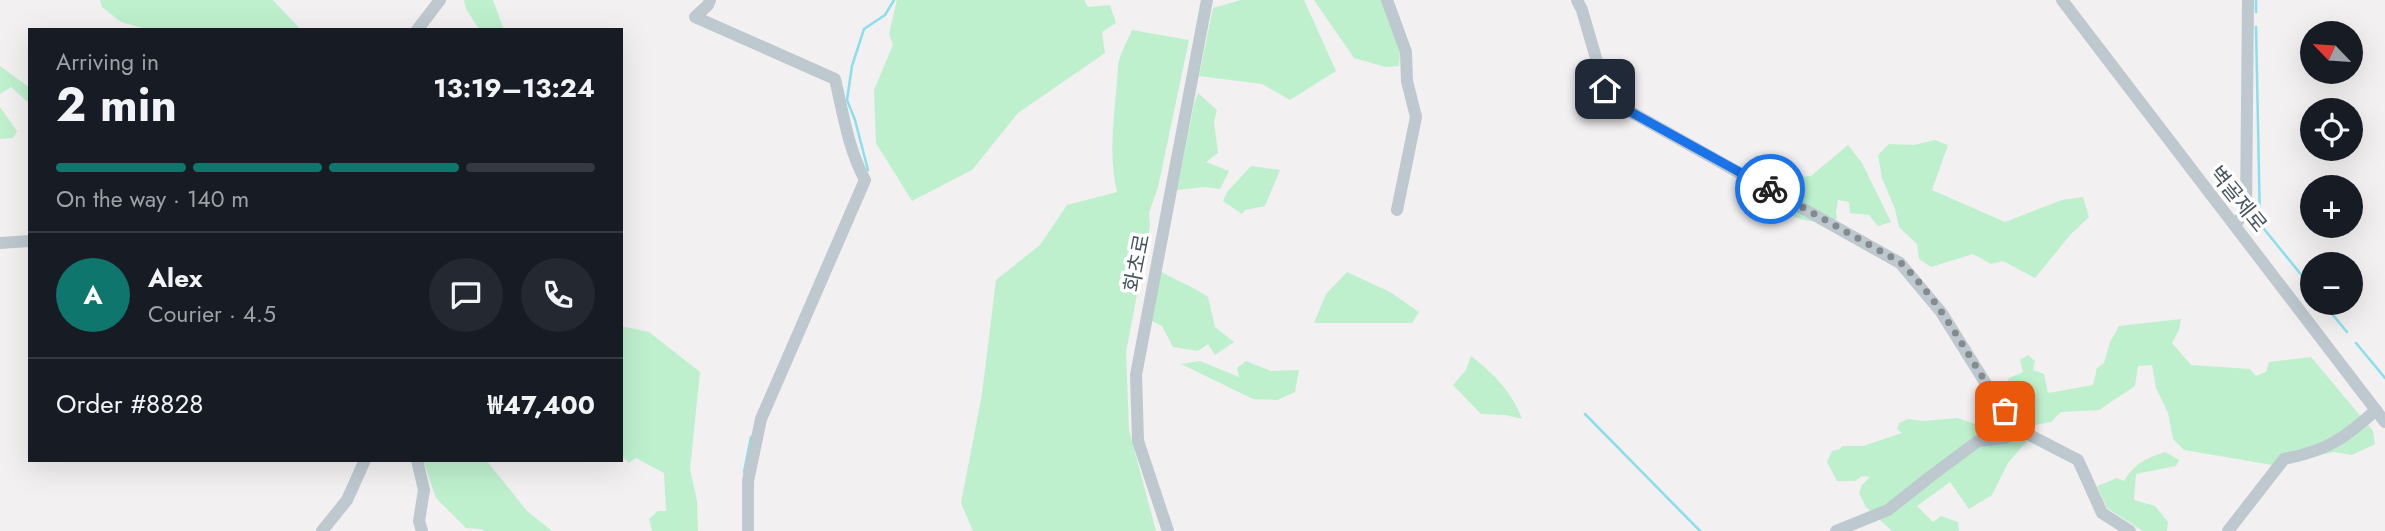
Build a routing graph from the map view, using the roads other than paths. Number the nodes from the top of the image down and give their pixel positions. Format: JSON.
{"nodes":[{"id":1,"x":440,"y":0,"type":"edge"},
{"id":2,"x":710,"y":0,"type":"edge"},
{"id":3,"x":1207,"y":0,"type":"edge"},
{"id":4,"x":1387,"y":0,"type":"edge"},
{"id":5,"x":1577,"y":0,"type":"edge"},
{"id":6,"x":2062,"y":0,"type":"edge"},
{"id":7,"x":2248,"y":0,"type":"edge"},
{"id":8,"x":419,"y":28,"type":"edge"},
{"id":9,"x":1396,"y":210,"type":"dead end"},
{"id":10,"x":2235,"y":225,"type":"junction"},
{"id":11,"x":28,"y":241,"type":"edge"},
{"id":12,"x":0,"y":243,"type":"edge"},
{"id":13,"x":2376,"y":410,"type":"junction"},
{"id":14,"x":2385,"y":422,"type":"edge"},
{"id":15,"x":2022,"y":431,"type":"junction"},
{"id":16,"x":364,"y":462,"type":"edge"},
{"id":17,"x":417,"y":462,"type":"edge"},
{"id":18,"x":323,"y":531,"type":"edge"},
{"id":19,"x":422,"y":531,"type":"edge"},
{"id":20,"x":748,"y":531,"type":"edge"},
{"id":21,"x":1168,"y":531,"type":"edge"},
{"id":22,"x":1836,"y":531,"type":"edge"},
{"id":23,"x":2130,"y":531,"type":"edge"},
{"id":24,"x":2228,"y":531,"type":"edge"}],
"edges":[{"from":1,"to":8,"type":"street"},
{"from":2,"to":20,"type":"street"},
{"from":3,"to":21,"type":"street","name":"화초로"},
{"from":4,"to":9,"type":"street"},
{"from":5,"to":15,"type":"street"},
{"from":6,"to":10,"type":"street","name":"벽골제로"},
{"from":7,"to":10,"type":"street"},
{"from":10,"to":13,"type":"street","name":"벽골제로"},
{"from":11,"to":12,"type":"street"},
{"from":13,"to":14,"type":"street","name":"벽골제로"},
{"from":13,"to":24,"type":"street"},
{"from":15,"to":22,"type":"street"},
{"from":15,"to":23,"type":"street"},
{"from":16,"to":18,"type":"street"},
{"from":17,"to":19,"type":"street"}]}
